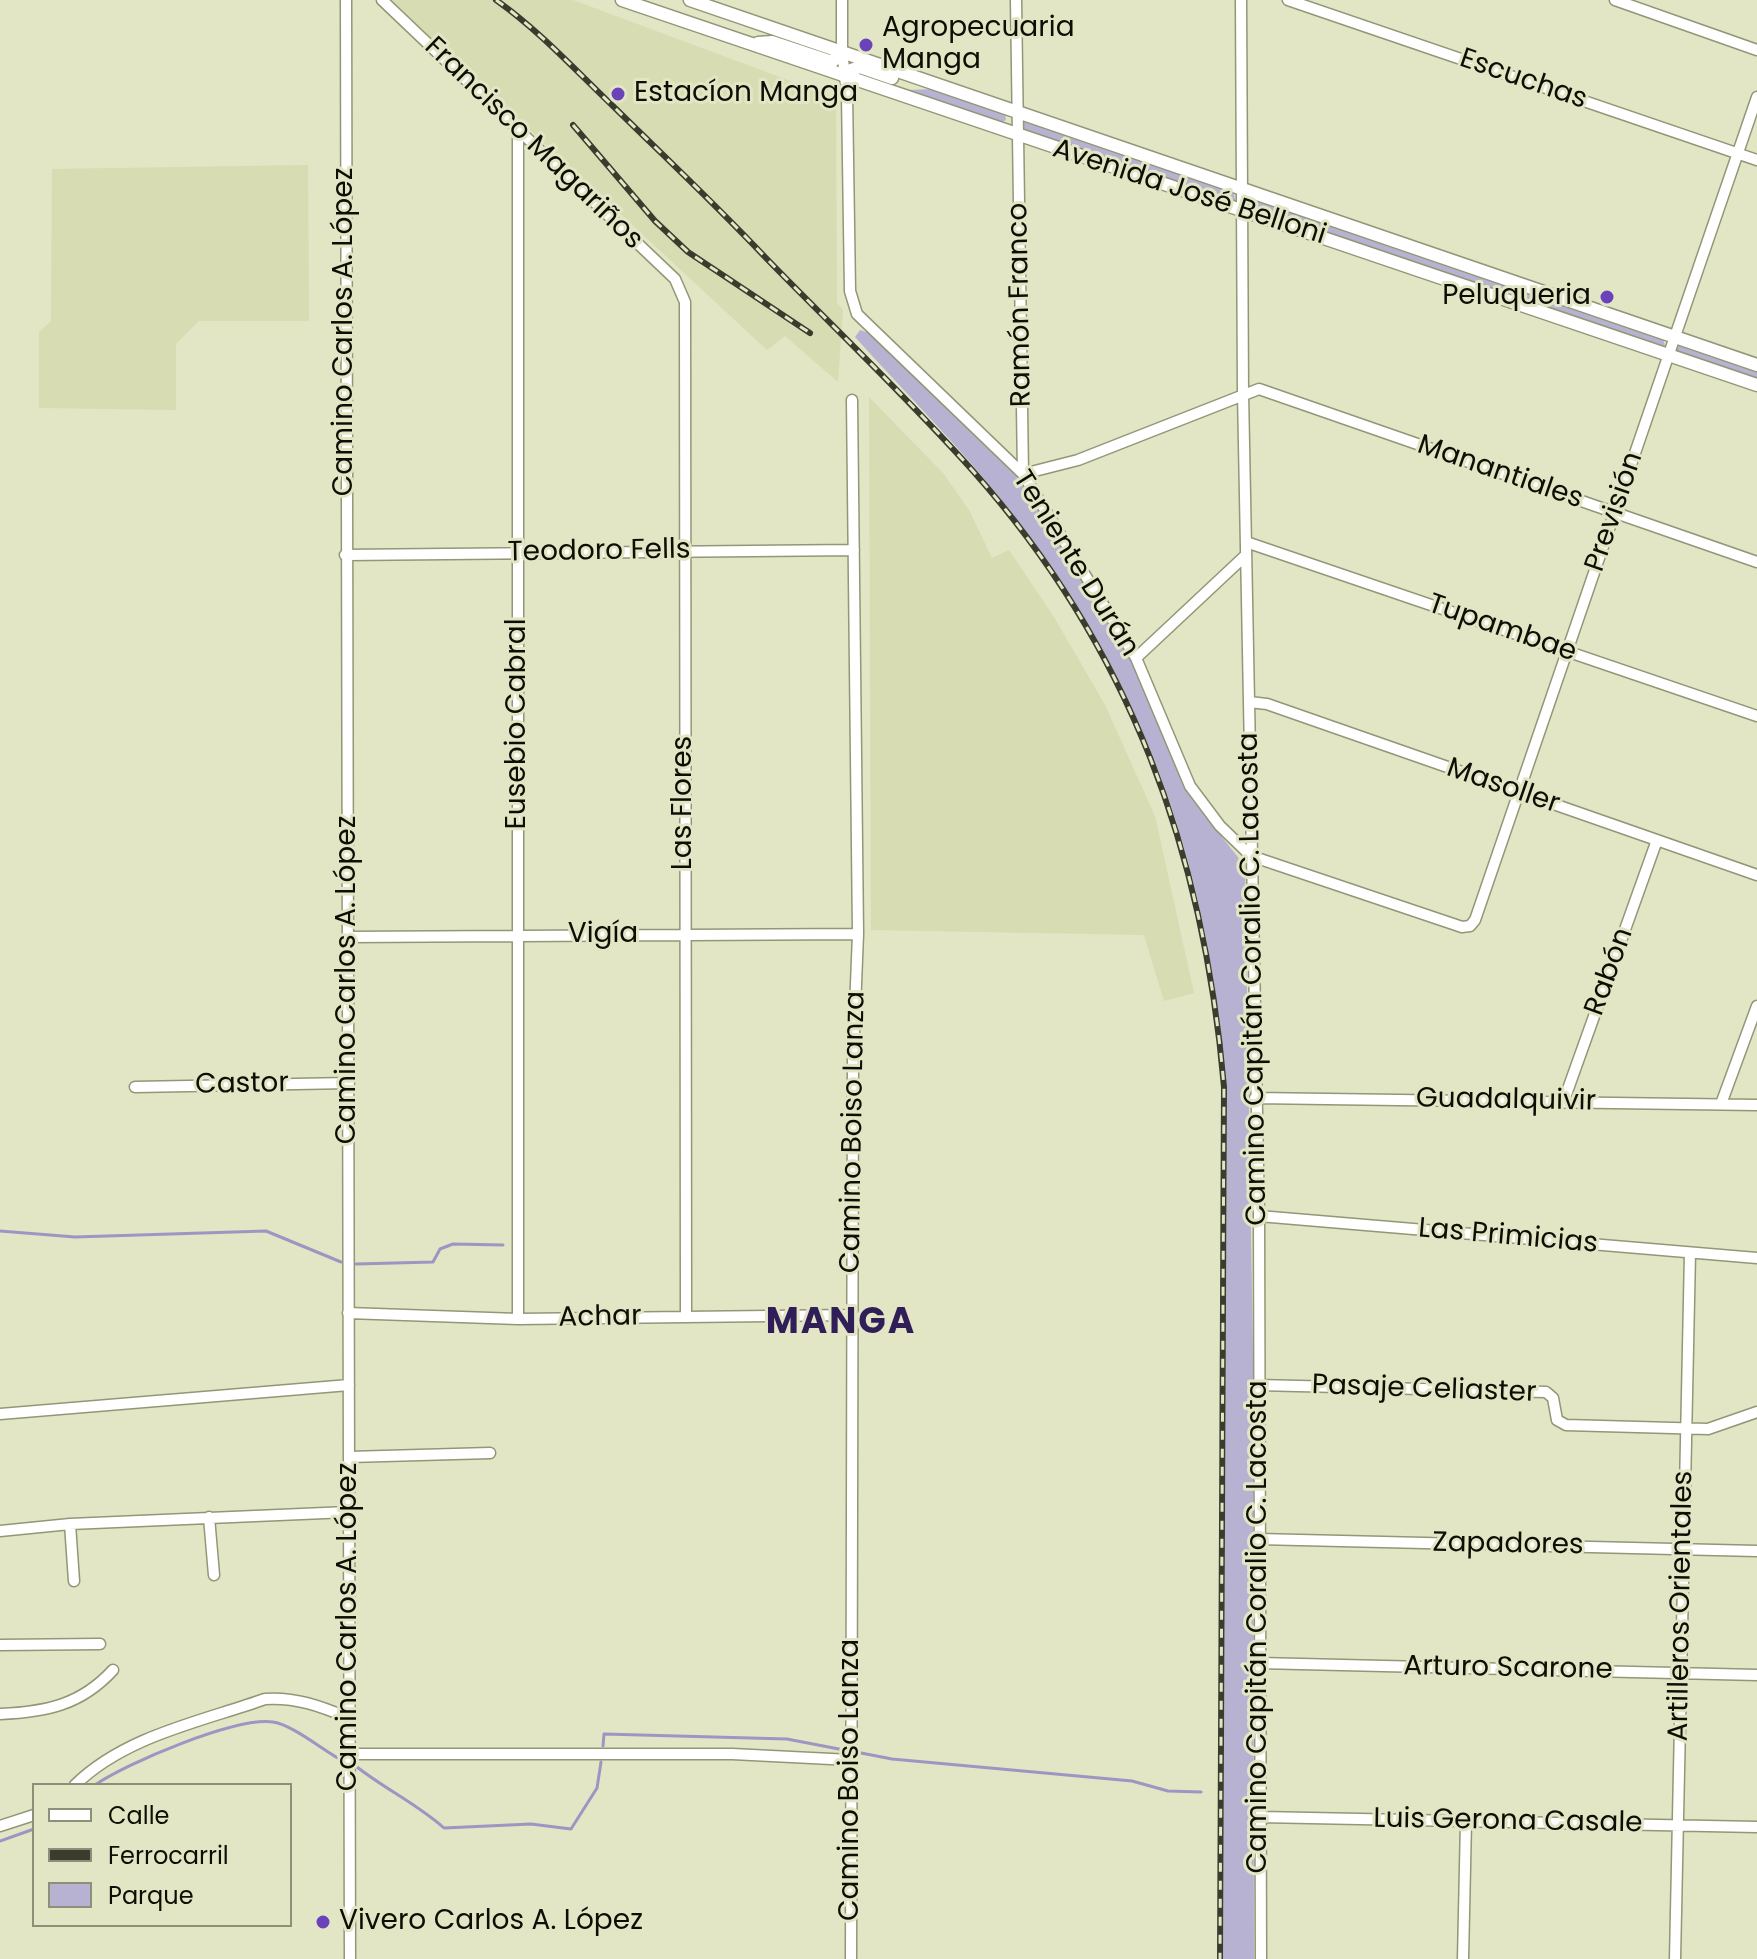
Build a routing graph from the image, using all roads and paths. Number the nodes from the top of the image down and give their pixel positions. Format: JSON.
{"nodes":[{"id":1,"x":346,"y":0,"type":"edge"},
{"id":2,"x":382,"y":0,"type":"edge"},
{"id":3,"x":622,"y":0,"type":"edge"},
{"id":4,"x":690,"y":0,"type":"edge"},
{"id":5,"x":842,"y":0,"type":"edge"},
{"id":6,"x":1016,"y":0,"type":"edge"},
{"id":7,"x":1241,"y":0,"type":"edge"},
{"id":8,"x":1288,"y":0,"type":"edge"},
{"id":9,"x":1615,"y":0,"type":"edge"},
{"id":10,"x":657,"y":5,"type":"edge"},
{"id":11,"x":753,"y":44,"type":"junction"},
{"id":12,"x":1757,"y":50,"type":"edge"},
{"id":13,"x":842,"y":51,"type":"junction"},
{"id":14,"x":847,"y":78,"type":"junction"},
{"id":15,"x":918,"y":78,"type":"junction"},
{"id":16,"x":1757,"y":97,"type":"edge"},
{"id":17,"x":1018,"y":114,"type":"junction"},
{"id":18,"x":518,"y":129,"type":"junction"},
{"id":19,"x":1018,"y":136,"type":"junction"},
{"id":20,"x":1738,"y":153,"type":"junction"},
{"id":21,"x":1757,"y":160,"type":"edge"},
{"id":22,"x":1242,"y":189,"type":"junction"},
{"id":23,"x":1242,"y":210,"type":"junction"},
{"id":24,"x":682,"y":290,"type":"joint"},
{"id":25,"x":1675,"y":337,"type":"junction"},
{"id":26,"x":1668,"y":355,"type":"junction"},
{"id":27,"x":1757,"y":365,"type":"edge"},
{"id":28,"x":1757,"y":385,"type":"edge"},
{"id":29,"x":1243,"y":393,"type":"junction"},
{"id":30,"x":852,"y":400,"type":"dead end"},
{"id":31,"x":1023,"y":474,"type":"junction"},
{"id":32,"x":1614,"y":513,"type":"junction"},
{"id":33,"x":1246,"y":542,"type":"junction"},
{"id":34,"x":684,"y":550,"type":"junction"},
{"id":35,"x":854,"y":550,"type":"junction"},
{"id":36,"x":518,"y":553,"type":"junction"},
{"id":37,"x":345,"y":555,"type":"junction"},
{"id":38,"x":1246,"y":555,"type":"junction"},
{"id":39,"x":1757,"y":562,"type":"edge"},
{"id":40,"x":1567,"y":651,"type":"junction"},
{"id":41,"x":1136,"y":658,"type":"junction"},
{"id":42,"x":1249,"y":702,"type":"junction"},
{"id":43,"x":1757,"y":716,"type":"edge"},
{"id":44,"x":1518,"y":792,"type":"junction"},
{"id":45,"x":1657,"y":840,"type":"junction"},
{"id":46,"x":1251,"y":856,"type":"junction"},
{"id":47,"x":1757,"y":875,"type":"edge"},
{"id":48,"x":686,"y":934,"type":"junction"},
{"id":49,"x":858,"y":934,"type":"junction"},
{"id":50,"x":518,"y":936,"type":"junction"},
{"id":51,"x":348,"y":937,"type":"junction"},
{"id":52,"x":1757,"y":1006,"type":"edge"},
{"id":53,"x":349,"y":1083,"type":"junction"},
{"id":54,"x":135,"y":1087,"type":"dead end"},
{"id":55,"x":1255,"y":1098,"type":"junction"},
{"id":56,"x":1563,"y":1103,"type":"junction"},
{"id":57,"x":1721,"y":1104,"type":"junction"},
{"id":58,"x":1757,"y":1105,"type":"edge"},
{"id":59,"x":1259,"y":1216,"type":"junction"},
{"id":60,"x":1690,"y":1253,"type":"junction"},
{"id":61,"x":1757,"y":1258,"type":"edge"},
{"id":62,"x":348,"y":1313,"type":"junction"},
{"id":63,"x":853,"y":1315,"type":"junction"},
{"id":64,"x":686,"y":1317,"type":"junction"},
{"id":65,"x":518,"y":1319,"type":"junction"},
{"id":66,"x":349,"y":1385,"type":"junction"},
{"id":67,"x":1257,"y":1385,"type":"junction"},
{"id":68,"x":1757,"y":1412,"type":"edge"},
{"id":69,"x":0,"y":1414,"type":"edge"},
{"id":70,"x":1686,"y":1429,"type":"junction"},
{"id":71,"x":490,"y":1453,"type":"dead end"},
{"id":72,"x":349,"y":1457,"type":"junction"},
{"id":73,"x":348,"y":1512,"type":"junction"},
{"id":74,"x":209,"y":1517,"type":"junction"},
{"id":75,"x":70,"y":1524,"type":"junction"},
{"id":76,"x":0,"y":1531,"type":"edge"},
{"id":77,"x":1258,"y":1539,"type":"junction"},
{"id":78,"x":1683,"y":1549,"type":"junction"},
{"id":79,"x":1757,"y":1551,"type":"edge"},
{"id":80,"x":214,"y":1575,"type":"dead end"},
{"id":81,"x":74,"y":1581,"type":"dead end"},
{"id":82,"x":100,"y":1644,"type":"dead end"},
{"id":83,"x":0,"y":1645,"type":"edge"},
{"id":84,"x":1259,"y":1663,"type":"junction"},
{"id":85,"x":113,"y":1670,"type":"dead end"},
{"id":86,"x":1681,"y":1673,"type":"junction"},
{"id":87,"x":1757,"y":1675,"type":"edge"},
{"id":88,"x":0,"y":1714,"type":"edge"},
{"id":89,"x":349,"y":1718,"type":"junction"},
{"id":90,"x":349,"y":1754,"type":"junction"},
{"id":91,"x":851,"y":1760,"type":"junction"},
{"id":92,"x":77,"y":1783,"type":"edge"},
{"id":93,"x":32,"y":1816,"type":"edge"},
{"id":94,"x":1260,"y":1817,"type":"junction"},
{"id":95,"x":1466,"y":1821,"type":"junction"},
{"id":96,"x":1677,"y":1825,"type":"junction"},
{"id":97,"x":0,"y":1826,"type":"edge"},
{"id":98,"x":1757,"y":1827,"type":"edge"},
{"id":99,"x":350,"y":1959,"type":"edge"},
{"id":100,"x":851,"y":1959,"type":"edge"},
{"id":101,"x":1261,"y":1959,"type":"edge"},
{"id":102,"x":1463,"y":1959,"type":"edge"},
{"id":103,"x":1675,"y":1959,"type":"edge"}],
"edges":[{"from":1,"to":37,"type":"street","name":"Camino Carlos A. López"},
{"from":2,"to":18,"type":"street","name":"Francisco Magariños"},
{"from":3,"to":10,"type":"main road","name":"Avenida José Belloni"},
{"from":4,"to":13,"type":"main road","name":"Avenida José Belloni"},
{"from":5,"to":13,"type":"street"},
{"from":6,"to":17,"type":"street","name":"Ramón Franco"},
{"from":7,"to":22,"type":"street","name":"Camino Capitán Coralio C. Lacosta"},
{"from":8,"to":20,"type":"street","name":"Escuchas"},
{"from":9,"to":12,"type":"street"},
{"from":10,"to":11,"type":"main road","name":"Avenida José Belloni"},
{"from":11,"to":13,"type":"main road"},
{"from":11,"to":14,"type":"main road","name":"Avenida José Belloni"},
{"from":13,"to":14,"type":"street"},
{"from":13,"to":15,"type":"main road","name":"Avenida José Belloni"},
{"from":14,"to":15,"type":"main road"},
{"from":14,"to":19,"type":"main road","name":"Avenida José Belloni"},
{"from":14,"to":31,"type":"street","name":"Teniente Durán"},
{"from":15,"to":17,"type":"main road","name":"Avenida José Belloni"},
{"from":16,"to":20,"type":"street","name":"Previsión"},
{"from":17,"to":19,"type":"street","name":"Ramón Franco"},
{"from":17,"to":22,"type":"main road","name":"Avenida José Belloni"},
{"from":18,"to":24,"type":"street","name":"Francisco Magariños"},
{"from":18,"to":36,"type":"street","name":"Eusebio Cabral"},
{"from":19,"to":23,"type":"main road","name":"Avenida José Belloni"},
{"from":19,"to":31,"type":"street","name":"Ramón Franco"},
{"from":20,"to":21,"type":"street","name":"Escuchas"},
{"from":20,"to":25,"type":"street","name":"Previsión"},
{"from":22,"to":23,"type":"street","name":"Camino Capitán Coralio C. Lacosta"},
{"from":22,"to":25,"type":"main road","name":"Avenida José Belloni"},
{"from":23,"to":26,"type":"main road","name":"Avenida José Belloni"},
{"from":23,"to":29,"type":"street","name":"Camino Capitán Coralio C. Lacosta"},
{"from":24,"to":34,"type":"street","name":"Las Flores"},
{"from":25,"to":26,"type":"street","name":"Previsión"},
{"from":25,"to":27,"type":"main road","name":"Avenida José Belloni"},
{"from":26,"to":28,"type":"main road","name":"Avenida José Belloni"},
{"from":26,"to":32,"type":"street","name":"Previsión"},
{"from":29,"to":31,"type":"street"},
{"from":29,"to":32,"type":"street","name":"Manantiales"},
{"from":29,"to":33,"type":"street","name":"Camino Capitán Coralio C. Lacosta"},
{"from":30,"to":35,"type":"street","name":"Camino Boiso Lanza"},
{"from":31,"to":41,"type":"street","name":"Teniente Durán"},
{"from":32,"to":39,"type":"street","name":"Manantiales"},
{"from":32,"to":40,"type":"street","name":"Previsión"},
{"from":33,"to":38,"type":"street","name":"Camino Capitán Coralio C. Lacosta"},
{"from":33,"to":40,"type":"street","name":"Tupambae"},
{"from":34,"to":35,"type":"street","name":"Teodoro Fells"},
{"from":34,"to":36,"type":"street","name":"Teodoro Fells"},
{"from":34,"to":48,"type":"street","name":"Las Flores"},
{"from":35,"to":49,"type":"street","name":"Camino Boiso Lanza"},
{"from":36,"to":37,"type":"street","name":"Teodoro Fells"},
{"from":36,"to":50,"type":"street","name":"Eusebio Cabral"},
{"from":37,"to":51,"type":"street","name":"Camino Carlos A. López"},
{"from":38,"to":41,"type":"street"},
{"from":38,"to":42,"type":"street","name":"Camino Capitán Coralio C. Lacosta"},
{"from":40,"to":43,"type":"street","name":"Tupambae"},
{"from":40,"to":44,"type":"street","name":"Previsión"},
{"from":41,"to":46,"type":"street","name":"Teniente Durán"},
{"from":42,"to":44,"type":"street","name":"Masoller"},
{"from":42,"to":46,"type":"street","name":"Camino Capitán Coralio C. Lacosta"},
{"from":44,"to":45,"type":"street","name":"Masoller"},
{"from":44,"to":46,"type":"street","name":"Previsión"},
{"from":45,"to":47,"type":"street","name":"Masoller"},
{"from":45,"to":56,"type":"street","name":"Rabón"},
{"from":46,"to":55,"type":"street","name":"Camino Capitán Coralio C. Lacosta"},
{"from":48,"to":49,"type":"street","name":"Vigía"},
{"from":48,"to":50,"type":"street","name":"Vigía"},
{"from":48,"to":64,"type":"street","name":"Las Flores"},
{"from":49,"to":63,"type":"street","name":"Camino Boiso Lanza"},
{"from":50,"to":51,"type":"street","name":"Vigía"},
{"from":50,"to":65,"type":"street","name":"Eusebio Cabral"},
{"from":51,"to":53,"type":"street","name":"Camino Carlos A. López"},
{"from":52,"to":57,"type":"street"},
{"from":53,"to":54,"type":"street","name":"Castor"},
{"from":53,"to":62,"type":"street","name":"Camino Carlos A. López"},
{"from":55,"to":56,"type":"street","name":"Guadalquivir"},
{"from":55,"to":59,"type":"street","name":"Camino Capitán Coralio C. Lacosta"},
{"from":56,"to":57,"type":"street","name":"Guadalquivir"},
{"from":57,"to":58,"type":"street","name":"Guadalquivir"},
{"from":59,"to":60,"type":"street","name":"Las Primicias"},
{"from":59,"to":67,"type":"street","name":"Camino Capitán Coralio C. Lacosta"},
{"from":60,"to":61,"type":"street","name":"Las Primicias"},
{"from":60,"to":70,"type":"street","name":"Artilleros Orientales"},
{"from":62,"to":65,"type":"street","name":"Achar"},
{"from":62,"to":66,"type":"street","name":"Camino Carlos A. López"},
{"from":63,"to":64,"type":"street","name":"Achar"},
{"from":63,"to":91,"type":"street","name":"Camino Boiso Lanza"},
{"from":64,"to":65,"type":"street","name":"Achar"},
{"from":66,"to":69,"type":"street"},
{"from":66,"to":72,"type":"street","name":"Camino Carlos A. López"},
{"from":67,"to":70,"type":"street","name":"Pasaje Celiaster"},
{"from":67,"to":77,"type":"street","name":"Camino Capitán Coralio C. Lacosta"},
{"from":68,"to":70,"type":"street","name":"Pasaje Celiaster"},
{"from":70,"to":78,"type":"street","name":"Artilleros Orientales"},
{"from":71,"to":72,"type":"street"},
{"from":72,"to":73,"type":"street","name":"Camino Carlos A. López"},
{"from":73,"to":74,"type":"street"},
{"from":73,"to":89,"type":"street","name":"Camino Carlos A. López"},
{"from":74,"to":75,"type":"street"},
{"from":74,"to":80,"type":"street"},
{"from":75,"to":76,"type":"street"},
{"from":75,"to":81,"type":"street"},
{"from":77,"to":78,"type":"street","name":"Zapadores"},
{"from":77,"to":84,"type":"street","name":"Camino Capitán Coralio C. Lacosta"},
{"from":78,"to":79,"type":"street","name":"Zapadores"},
{"from":78,"to":86,"type":"street","name":"Artilleros Orientales"},
{"from":82,"to":83,"type":"street"},
{"from":84,"to":86,"type":"street","name":"Arturo Scarone"},
{"from":84,"to":94,"type":"street","name":"Camino Capitán Coralio C. Lacosta"},
{"from":85,"to":88,"type":"street"},
{"from":86,"to":87,"type":"street","name":"Arturo Scarone"},
{"from":86,"to":96,"type":"street","name":"Artilleros Orientales"},
{"from":89,"to":90,"type":"street","name":"Camino Carlos A. López"},
{"from":89,"to":92,"type":"street"},
{"from":90,"to":91,"type":"street"},
{"from":90,"to":99,"type":"street","name":"Camino Carlos A. López"},
{"from":91,"to":100,"type":"street","name":"Camino Boiso Lanza"},
{"from":93,"to":97,"type":"street"},
{"from":94,"to":95,"type":"street","name":"Luis Gerona Casale"},
{"from":94,"to":101,"type":"street","name":"Camino Capitán Coralio C. Lacosta"},
{"from":95,"to":96,"type":"street","name":"Luis Gerona Casale"},
{"from":95,"to":102,"type":"street"},
{"from":96,"to":98,"type":"street","name":"Luis Gerona Casale"},
{"from":96,"to":103,"type":"street","name":"Artilleros Orientales"}]}
